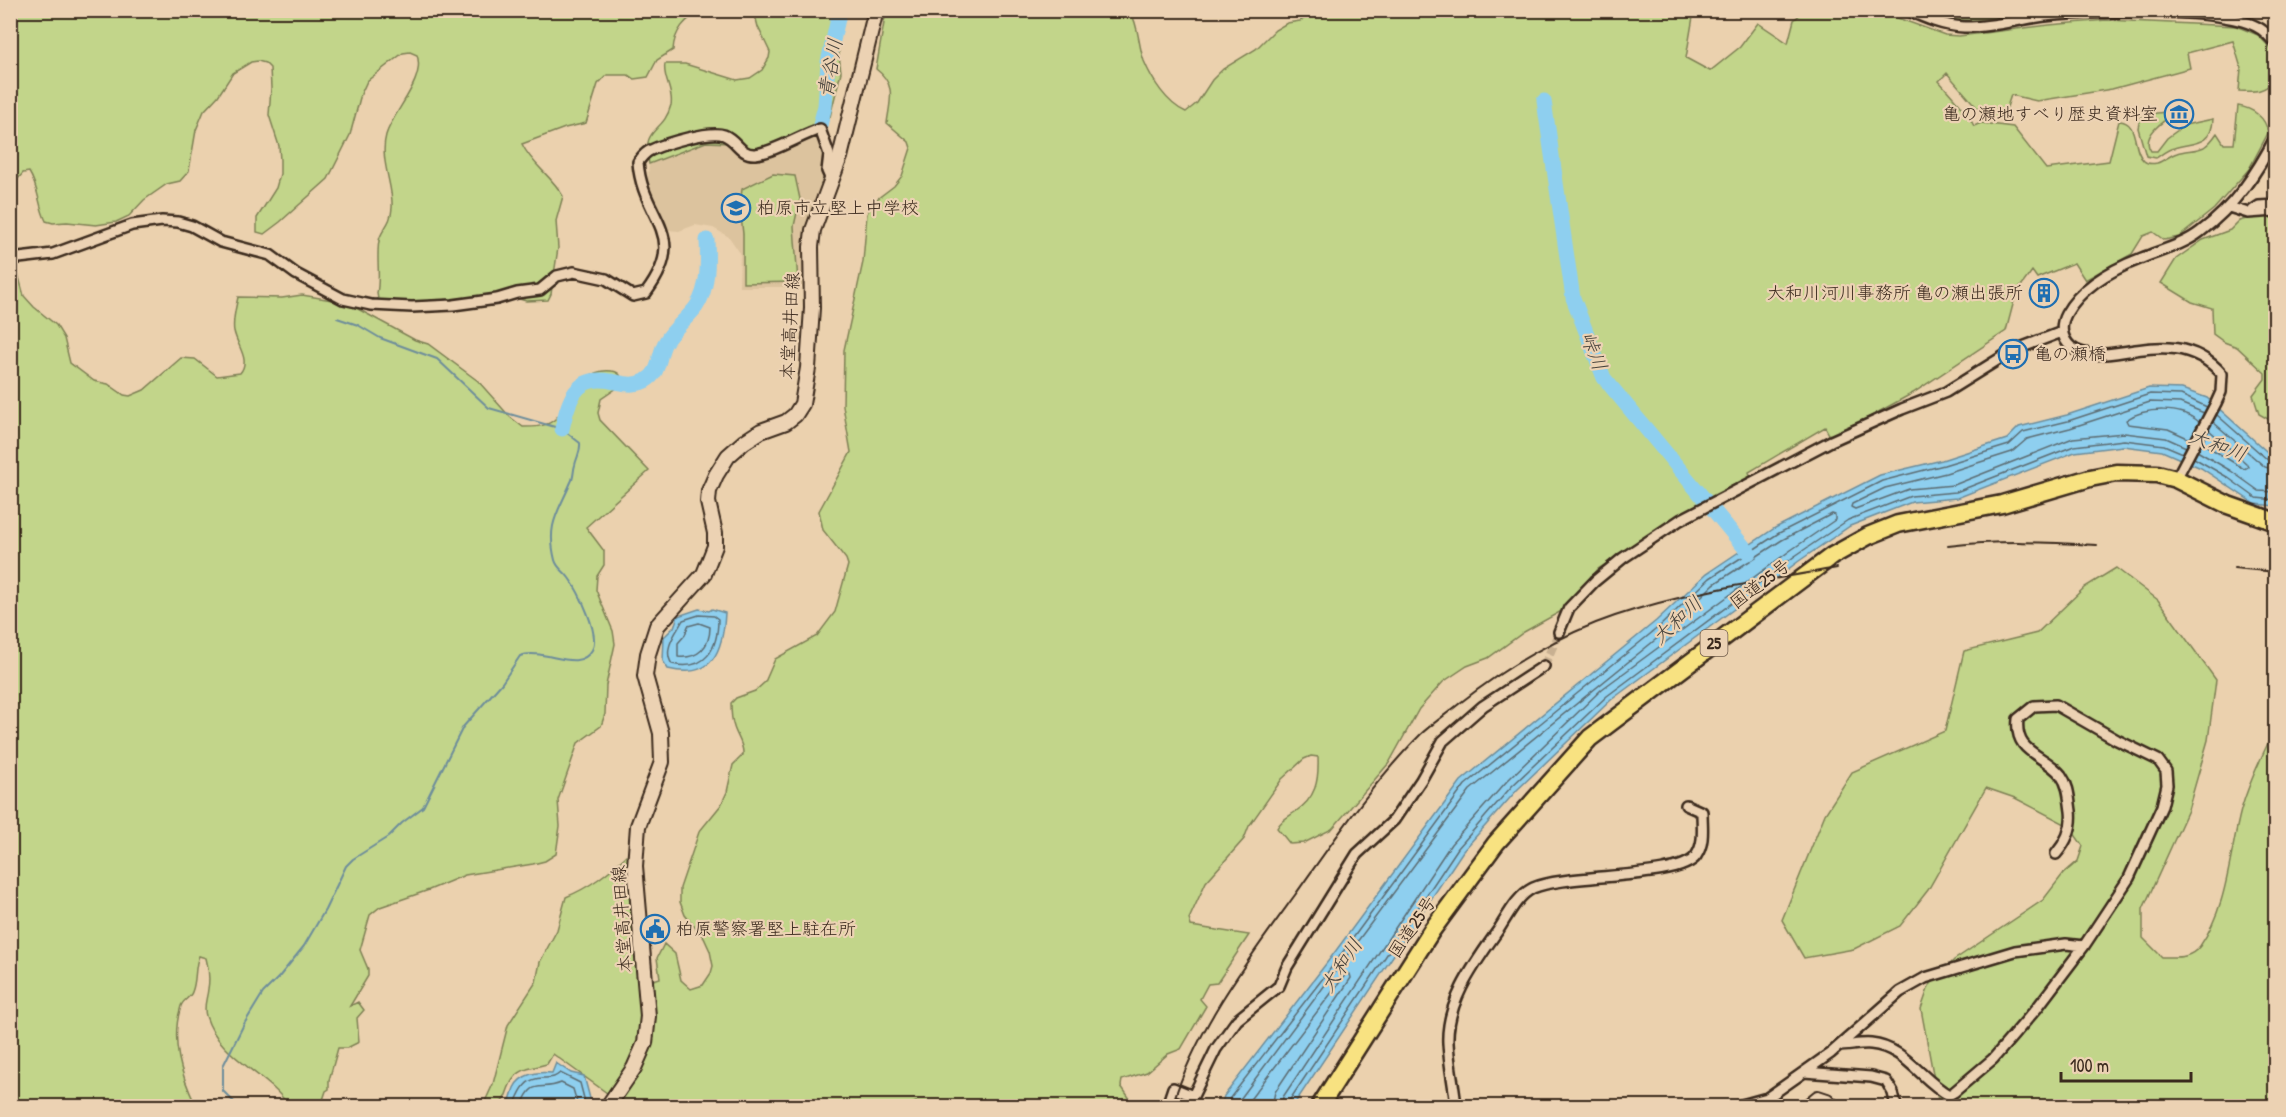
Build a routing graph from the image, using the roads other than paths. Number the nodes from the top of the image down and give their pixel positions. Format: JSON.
{"nodes":[{"id":1,"x":876,"y":10,"type":"edge"},
{"id":2,"x":1907,"y":10,"type":"edge"},
{"id":3,"x":2202,"y":12,"type":"edge"},
{"id":4,"x":2276,"y":43,"type":"edge"},
{"id":5,"x":2276,"y":136,"type":"edge"},
{"id":6,"x":832,"y":183,"type":"junction"},
{"id":7,"x":2276,"y":205,"type":"edge"},
{"id":8,"x":2229,"y":207,"type":"junction"},
{"id":9,"x":2276,"y":211,"type":"edge"},
{"id":10,"x":2248,"y":213,"type":"junction"},
{"id":11,"x":10,"y":256,"type":"edge"},
{"id":12,"x":2062,"y":332,"type":"junction"},
{"id":13,"x":2179,"y":475,"type":"junction"},
{"id":14,"x":2276,"y":522,"type":"edge"},
{"id":15,"x":1559,"y":632,"type":"tunnel mouth"},
{"id":16,"x":1544,"y":666,"type":"tunnel mouth"},
{"id":17,"x":1686,"y":805,"type":"dead end"},
{"id":18,"x":2056,"y":854,"type":"dead end"},
{"id":19,"x":2084,"y":946,"type":"junction"},
{"id":20,"x":1839,"y":1046,"type":"junction"},
{"id":21,"x":1804,"y":1072,"type":"junction"},
{"id":22,"x":1193,"y":1101,"type":"edge"},
{"id":23,"x":608,"y":1107,"type":"edge"},
{"id":24,"x":1167,"y":1107,"type":"edge"},
{"id":25,"x":1320,"y":1107,"type":"edge"},
{"id":26,"x":1456,"y":1107,"type":"edge"},
{"id":27,"x":1738,"y":1107,"type":"edge"},
{"id":28,"x":1807,"y":1107,"type":"edge"},
{"id":29,"x":1833,"y":1107,"type":"edge"},
{"id":30,"x":1896,"y":1107,"type":"edge"}],
"edges":[{"from":1,"to":6,"type":"main road","name":"本堂高井田線"},
{"from":2,"to":3,"type":"street"},
{"from":3,"to":4,"type":"street"},
{"from":5,"to":8,"type":"street"},
{"from":6,"to":11,"type":"street"},
{"from":6,"to":23,"type":"main road","name":"本堂高井田線"},
{"from":7,"to":10,"type":"street"},
{"from":8,"to":10,"type":"street"},
{"from":8,"to":12,"type":"street"},
{"from":9,"to":10,"type":"street"},
{"from":12,"to":13,"type":"street"},
{"from":12,"to":15,"type":"street"},
{"from":13,"to":14,"type":"highway","name":"国道25号","number":"25"},
{"from":13,"to":25,"type":"highway","name":"国道25号","number":"25"},
{"from":16,"to":22,"type":"street"},
{"from":17,"to":26,"type":"street"},
{"from":18,"to":19,"type":"street"},
{"from":19,"to":20,"type":"street"},
{"from":19,"to":20,"type":"street"},
{"from":20,"to":21,"type":"street"},
{"from":21,"to":27,"type":"street"},
{"from":21,"to":30,"type":"street"},
{"from":22,"to":24,"type":"street"},
{"from":28,"to":29,"type":"street"}]}
